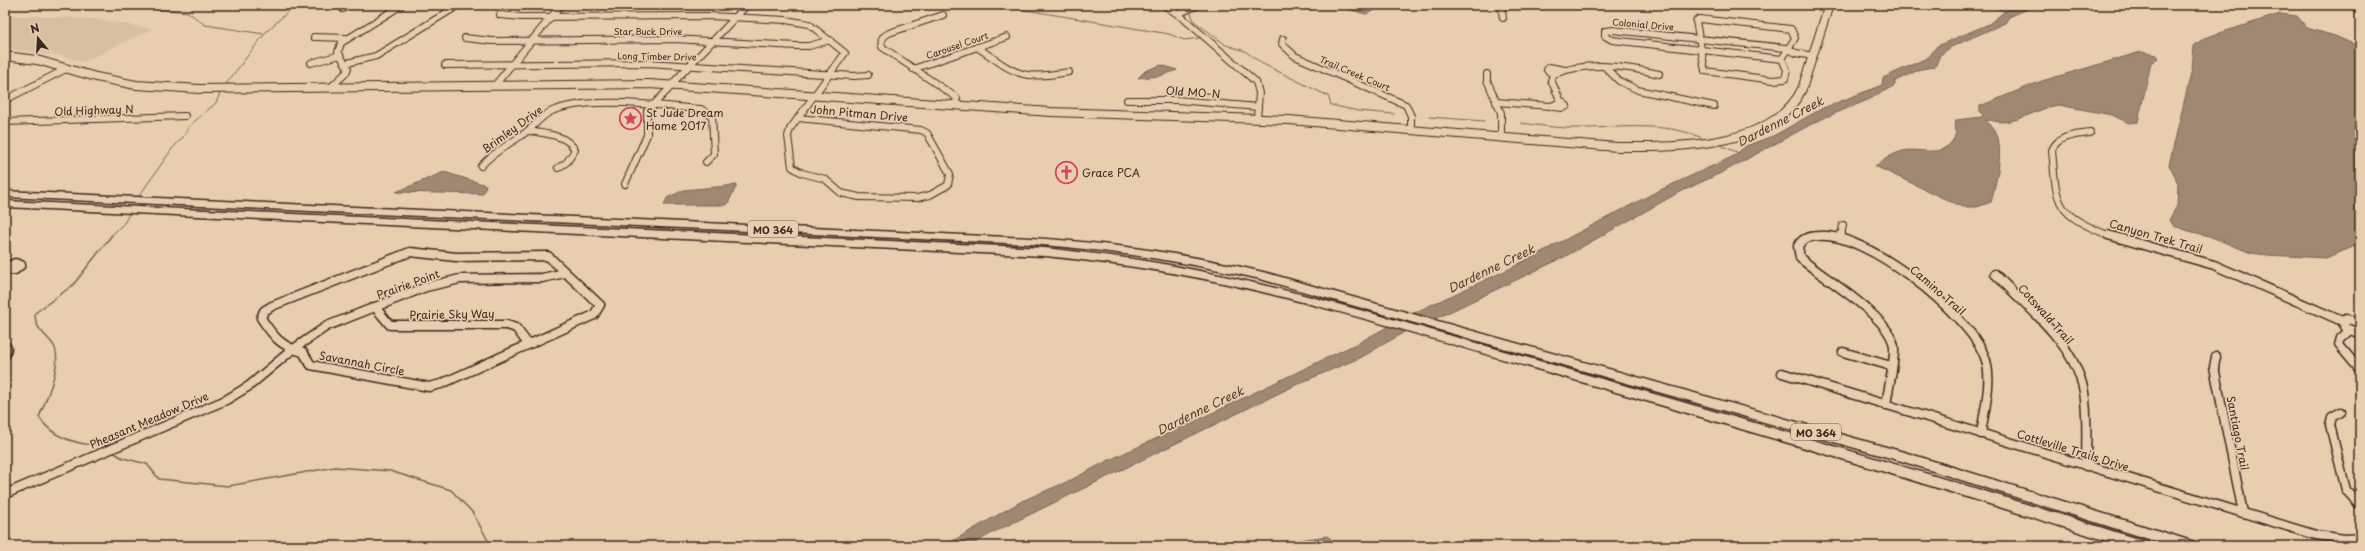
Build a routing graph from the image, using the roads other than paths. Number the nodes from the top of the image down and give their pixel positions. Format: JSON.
{"nodes":[{"id":1,"x":348,"y":5,"type":"edge"},
{"id":2,"x":402,"y":5,"type":"edge"},
{"id":3,"x":459,"y":5,"type":"edge"},
{"id":4,"x":561,"y":5,"type":"edge"},
{"id":5,"x":747,"y":5,"type":"edge"},
{"id":6,"x":1164,"y":5,"type":"edge"},
{"id":7,"x":1198,"y":5,"type":"edge"},
{"id":8,"x":1501,"y":5,"type":"edge"},
{"id":9,"x":1828,"y":5,"type":"edge"},
{"id":10,"x":2353,"y":5,"type":"edge"},
{"id":11,"x":343,"y":9,"type":"dead end"},
{"id":12,"x":2360,"y":11,"type":"edge"},
{"id":13,"x":1178,"y":14,"type":"junction"},
{"id":14,"x":500,"y":15,"type":"dead end"},
{"id":15,"x":943,"y":15,"type":"dead end"},
{"id":16,"x":552,"y":16,"type":"junction"},
{"id":17,"x":736,"y":18,"type":"junction"},
{"id":18,"x":1503,"y":18,"type":"dead end"},
{"id":19,"x":314,"y":37,"type":"dead end"},
{"id":20,"x":1007,"y":37,"type":"dead end"},
{"id":21,"x":346,"y":38,"type":"junction"},
{"id":22,"x":465,"y":38,"type":"dead end"},
{"id":23,"x":1283,"y":39,"type":"dead end"},
{"id":24,"x":1699,"y":39,"type":"junction"},
{"id":25,"x":532,"y":40,"type":"junction"},
{"id":26,"x":714,"y":40,"type":"junction"},
{"id":27,"x":830,"y":40,"type":"junction"},
{"id":28,"x":977,"y":47,"type":"junction"},
{"id":29,"x":1700,"y":49,"type":"junction"},
{"id":30,"x":1789,"y":52,"type":"junction"},
{"id":31,"x":340,"y":55,"type":"junction"},
{"id":32,"x":5,"y":56,"type":"edge"},
{"id":33,"x":1812,"y":57,"type":"junction"},
{"id":34,"x":1782,"y":59,"type":"junction"},
{"id":35,"x":311,"y":63,"type":"dead end"},
{"id":36,"x":347,"y":63,"type":"junction"},
{"id":37,"x":445,"y":65,"type":"dead end"},
{"id":38,"x":512,"y":65,"type":"junction"},
{"id":39,"x":690,"y":65,"type":"junction"},
{"id":40,"x":1605,"y":67,"type":"junction"},
{"id":41,"x":66,"y":68,"type":"junction"},
{"id":42,"x":913,"y":69,"type":"junction"},
{"id":43,"x":1565,"y":70,"type":"junction"},
{"id":44,"x":1070,"y":72,"type":"dead end"},
{"id":45,"x":1487,"y":74,"type":"dead end"},
{"id":46,"x":1659,"y":74,"type":"dead end"},
{"id":47,"x":831,"y":75,"type":"junction"},
{"id":48,"x":868,"y":75,"type":"dead end"},
{"id":49,"x":1553,"y":75,"type":"junction"},
{"id":50,"x":495,"y":84,"type":"junction"},
{"id":51,"x":670,"y":85,"type":"junction"},
{"id":52,"x":330,"y":88,"type":"junction"},
{"id":53,"x":816,"y":95,"type":"junction"},
{"id":54,"x":5,"y":100,"type":"edge"},
{"id":55,"x":1127,"y":100,"type":"dead end"},
{"id":56,"x":1496,"y":102,"type":"junction"},
{"id":57,"x":651,"y":105,"type":"junction"},
{"id":58,"x":955,"y":105,"type":"junction"},
{"id":59,"x":1714,"y":106,"type":"dead end"},
{"id":60,"x":1258,"y":107,"type":"junction"},
{"id":61,"x":184,"y":116,"type":"dead end"},
{"id":62,"x":798,"y":118,"type":"junction"},
{"id":63,"x":1257,"y":118,"type":"junction"},
{"id":64,"x":5,"y":122,"type":"edge"},
{"id":65,"x":1411,"y":129,"type":"junction"},
{"id":66,"x":529,"y":131,"type":"junction"},
{"id":67,"x":2090,"y":133,"type":"dead end"},
{"id":68,"x":1501,"y":137,"type":"junction"},
{"id":69,"x":706,"y":162,"type":"dead end"},
{"id":70,"x":481,"y":166,"type":"dead end"},
{"id":71,"x":558,"y":168,"type":"dead end"},
{"id":72,"x":625,"y":184,"type":"dead end"},
{"id":73,"x":5,"y":190,"type":"edge"},
{"id":74,"x":5,"y":194,"type":"edge"},
{"id":75,"x":46,"y":196,"type":"junction"},
{"id":76,"x":5,"y":204,"type":"edge"},
{"id":77,"x":151,"y":205,"type":"junction"},
{"id":78,"x":1842,"y":225,"type":"dead end"},
{"id":79,"x":1841,"y":237,"type":"junction"},
{"id":80,"x":5,"y":268,"type":"edge"},
{"id":81,"x":5,"y":271,"type":"edge"},
{"id":82,"x":565,"y":273,"type":"junction"},
{"id":83,"x":1995,"y":274,"type":"dead end"},
{"id":84,"x":375,"y":307,"type":"junction"},
{"id":85,"x":2342,"y":321,"type":"junction"},
{"id":86,"x":2360,"y":321,"type":"edge"},
{"id":87,"x":2350,"y":330,"type":"junction"},
{"id":88,"x":2360,"y":334,"type":"edge"},
{"id":89,"x":528,"y":344,"type":"junction"},
{"id":90,"x":5,"y":345,"type":"edge"},
{"id":91,"x":292,"y":350,"type":"junction"},
{"id":92,"x":1843,"y":352,"type":"dead end"},
{"id":93,"x":5,"y":356,"type":"edge"},
{"id":94,"x":2216,"y":357,"type":"dead end"},
{"id":95,"x":2357,"y":364,"type":"edge"},
{"id":96,"x":1891,"y":366,"type":"junction"},
{"id":97,"x":2360,"y":370,"type":"edge"},
{"id":98,"x":1782,"y":374,"type":"dead end"},
{"id":99,"x":1886,"y":405,"type":"junction"},
{"id":100,"x":2341,"y":412,"type":"dead end"},
{"id":101,"x":1981,"y":434,"type":"junction"},
{"id":102,"x":2086,"y":466,"type":"junction"},
{"id":103,"x":5,"y":494,"type":"edge"},
{"id":104,"x":2360,"y":505,"type":"edge"},
{"id":105,"x":2243,"y":513,"type":"junction"},
{"id":106,"x":2360,"y":538,"type":"edge"},
{"id":107,"x":2142,"y":546,"type":"edge"},
{"id":108,"x":2190,"y":546,"type":"edge"}],
"edges":[{"from":1,"to":11,"type":"street"},
{"from":2,"to":21,"type":"street"},
{"from":3,"to":36,"type":"street"},
{"from":4,"to":16,"type":"street"},
{"from":5,"to":17,"type":"street"},
{"from":6,"to":13,"type":"street"},
{"from":7,"to":13,"type":"street"},
{"from":8,"to":18,"type":"street"},
{"from":9,"to":33,"type":"main road"},
{"from":10,"to":12,"type":"street"},
{"from":13,"to":60,"type":"street"},
{"from":14,"to":16,"type":"street"},
{"from":15,"to":42,"type":"street"},
{"from":16,"to":17,"type":"street"},
{"from":16,"to":25,"type":"street"},
{"from":17,"to":26,"type":"street"},
{"from":17,"to":27,"type":"street"},
{"from":19,"to":21,"type":"street"},
{"from":20,"to":28,"type":"street","name":"Carousel Court"},
{"from":21,"to":31,"type":"street"},
{"from":22,"to":25,"type":"street","name":"Star Buck Drive"},
{"from":23,"to":65,"type":"street","name":"Trail Creek Court"},
{"from":24,"to":29,"type":"street"},
{"from":24,"to":29,"type":"street","name":"Colonial Drive"},
{"from":24,"to":30,"type":"street","name":"Colonial Drive"},
{"from":24,"to":30,"type":"street"},
{"from":25,"to":26,"type":"street","name":"Star Buck Drive"},
{"from":25,"to":38,"type":"street"},
{"from":26,"to":27,"type":"street","name":"Star Buck Drive"},
{"from":26,"to":39,"type":"street"},
{"from":27,"to":47,"type":"street","name":"John Pitman Drive"},
{"from":28,"to":42,"type":"street","name":"Carousel Court"},
{"from":28,"to":44,"type":"street"},
{"from":29,"to":34,"type":"street","name":"Colonial Drive"},
{"from":29,"to":34,"type":"street"},
{"from":30,"to":33,"type":"street","name":"Colonial Drive"},
{"from":30,"to":34,"type":"street"},
{"from":31,"to":35,"type":"street"},
{"from":31,"to":36,"type":"street"},
{"from":32,"to":41,"type":"main road"},
{"from":33,"to":68,"type":"main road"},
{"from":36,"to":52,"type":"street"},
{"from":37,"to":38,"type":"street","name":"Long Timber Drive"},
{"from":38,"to":39,"type":"street","name":"Long Timber Drive"},
{"from":38,"to":50,"type":"street"},
{"from":39,"to":47,"type":"street","name":"Long Timber Drive"},
{"from":39,"to":51,"type":"street"},
{"from":40,"to":43,"type":"street"},
{"from":40,"to":46,"type":"street"},
{"from":40,"to":59,"type":"street"},
{"from":41,"to":52,"type":"main road"},
{"from":41,"to":54,"type":"street"},
{"from":42,"to":58,"type":"street"},
{"from":43,"to":49,"type":"street"},
{"from":43,"to":49,"type":"street"},
{"from":45,"to":56,"type":"street"},
{"from":47,"to":48,"type":"street","name":"Long Timber Drive"},
{"from":47,"to":53,"type":"street","name":"John Pitman Drive"},
{"from":49,"to":56,"type":"street"},
{"from":50,"to":51,"type":"main road"},
{"from":50,"to":52,"type":"main road"},
{"from":51,"to":53,"type":"main road"},
{"from":51,"to":57,"type":"street"},
{"from":53,"to":58,"type":"main road"},
{"from":53,"to":62,"type":"street","name":"John Pitman Drive"},
{"from":55,"to":60,"type":"street","name":"Old MO-N"},
{"from":56,"to":68,"type":"street"},
{"from":57,"to":66,"type":"street","name":"Brimley Drive"},
{"from":57,"to":69,"type":"street","name":"Brimley Drive"},
{"from":57,"to":72,"type":"street"},
{"from":58,"to":63,"type":"main road"},
{"from":60,"to":63,"type":"street"},
{"from":61,"to":64,"type":"street","name":"Old Highway N"},
{"from":62,"to":62,"type":"street","name":"John Pitman Drive"},
{"from":63,"to":65,"type":"main road"},
{"from":65,"to":68,"type":"main road"},
{"from":66,"to":70,"type":"street","name":"Brimley Drive"},
{"from":66,"to":71,"type":"street"},
{"from":67,"to":85,"type":"street","name":"Canyon Trek Trail"},
{"from":73,"to":75,"type":"highway"},
{"from":74,"to":75,"type":"highway","number":"MO 364"},
{"from":75,"to":77,"type":"highway","number":"MO 364"},
{"from":76,"to":77,"type":"highway","number":"MO 364"},
{"from":77,"to":107,"type":"highway","number":"MO 364"},
{"from":77,"to":108,"type":"highway","number":"MO 364"},
{"from":78,"to":79,"type":"street"},
{"from":79,"to":96,"type":"street","name":"Camino Trail"},
{"from":79,"to":101,"type":"street","name":"Camino Trail"},
{"from":80,"to":81,"type":"street"},
{"from":82,"to":84,"type":"street","name":"Prairie Point"},
{"from":82,"to":89,"type":"street","name":"Savannah Circle"},
{"from":82,"to":91,"type":"street","name":"Savannah Circle"},
{"from":83,"to":102,"type":"street","name":"Cotswald Trail"},
{"from":84,"to":89,"type":"street","name":"Prairie Sky Way"},
{"from":84,"to":91,"type":"street","name":"Prairie Point"},
{"from":85,"to":86,"type":"street"},
{"from":85,"to":87,"type":"street"},
{"from":87,"to":88,"type":"street"},
{"from":87,"to":95,"type":"street"},
{"from":89,"to":91,"type":"street","name":"Savannah Circle"},
{"from":90,"to":93,"type":"street"},
{"from":91,"to":103,"type":"street","name":"Pheasant Meadow Drive"},
{"from":92,"to":96,"type":"street"},
{"from":94,"to":105,"type":"street","name":"Santiago Trail"},
{"from":95,"to":97,"type":"street"},
{"from":96,"to":99,"type":"street","name":"Camino Trail"},
{"from":98,"to":99,"type":"street","name":"Cottleville Trails Drive"},
{"from":99,"to":101,"type":"street","name":"Cottleville Trails Drive"},
{"from":100,"to":104,"type":"street"},
{"from":101,"to":102,"type":"street","name":"Cottleville Trails Drive"},
{"from":102,"to":105,"type":"street","name":"Cottleville Trails Drive"},
{"from":105,"to":106,"type":"street","name":"Cottleville Trails Drive"}]}
